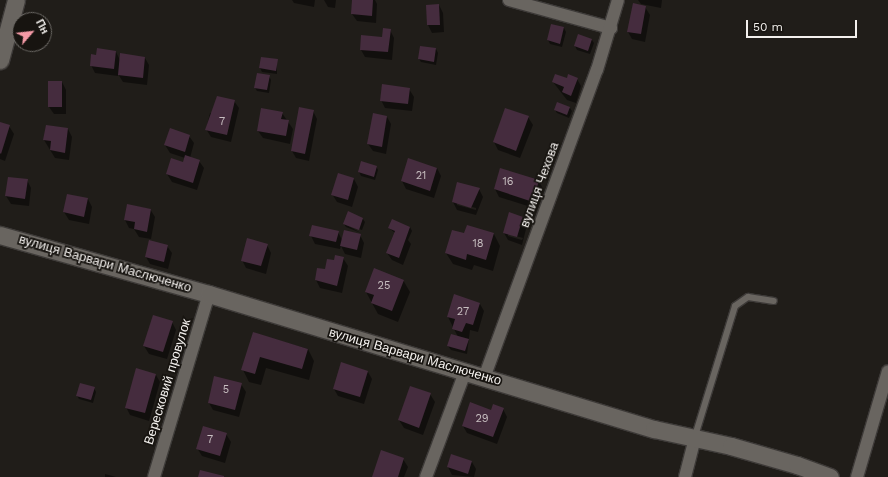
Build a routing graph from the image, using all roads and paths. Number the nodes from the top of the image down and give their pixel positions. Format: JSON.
{"nodes":[{"id":1,"x":16,"y":0,"type":"edge"},
{"id":2,"x":509,"y":0,"type":"edge"},
{"id":3,"x":618,"y":0,"type":"edge"},
{"id":4,"x":611,"y":28,"type":"junction"},
{"id":5,"x":0,"y":60,"type":"edge"},
{"id":6,"x":0,"y":234,"type":"edge"},
{"id":7,"x":210,"y":294,"type":"junction"},
{"id":8,"x":774,"y":301,"type":"dead end"},
{"id":9,"x":888,"y":371,"type":"edge"},
{"id":10,"x":466,"y":372,"type":"junction"},
{"id":11,"x":484,"y":378,"type":"junction"},
{"id":12,"x":695,"y":438,"type":"junction"},
{"id":13,"x":154,"y":477,"type":"edge"},
{"id":14,"x":426,"y":477,"type":"edge"},
{"id":15,"x":685,"y":477,"type":"edge"},
{"id":16,"x":830,"y":477,"type":"edge"},
{"id":17,"x":857,"y":477,"type":"edge"}],
"edges":[{"from":1,"to":5,"type":"street"},
{"from":2,"to":4,"type":"street"},
{"from":3,"to":4,"type":"street","name":"вулиця Чехова"},
{"from":4,"to":11,"type":"street","name":"вулиця Чехова"},
{"from":6,"to":7,"type":"street","name":"вулиця Варвари Маслюченко"},
{"from":7,"to":10,"type":"street","name":"вулиця Варвари Маслюченко"},
{"from":7,"to":13,"type":"street","name":"Вересковий провулок"},
{"from":8,"to":12,"type":"lane"},
{"from":9,"to":17,"type":"street"},
{"from":10,"to":11,"type":"street","name":"вулиця Варвари Маслюченко"},
{"from":10,"to":14,"type":"street"},
{"from":11,"to":12,"type":"street","name":"вулиця Варвари Маслюченко"},
{"from":12,"to":15,"type":"street"},
{"from":12,"to":16,"type":"street","name":"вулиця Варвари Маслюченко"}]}
